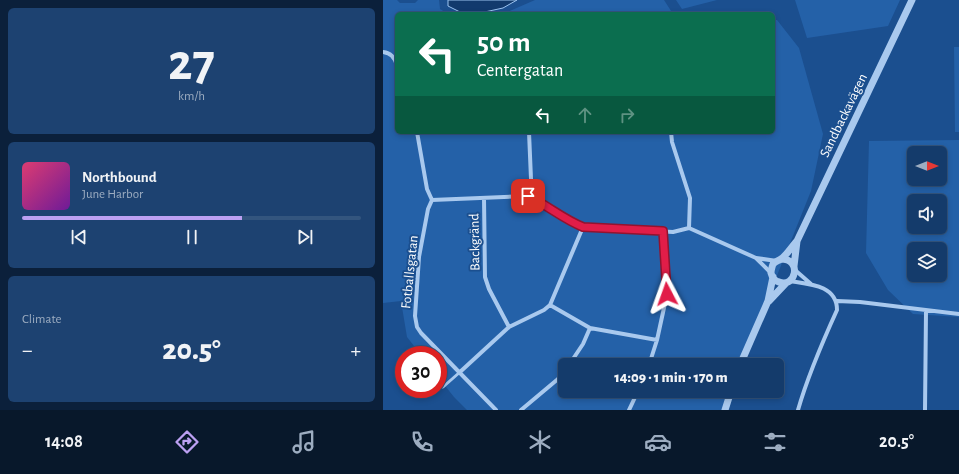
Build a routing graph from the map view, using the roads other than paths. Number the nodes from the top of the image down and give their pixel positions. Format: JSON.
{"nodes":[{"id":1,"x":912,"y":0,"type":"edge"},
{"id":2,"x":383,"y":52,"type":"edge"},
{"id":3,"x":395,"y":59,"type":"edge"},
{"id":4,"x":417,"y":134,"type":"edge"},
{"id":5,"x":529,"y":134,"type":"edge"},
{"id":6,"x":671,"y":134,"type":"edge"},
{"id":7,"x":528,"y":196,"type":"junction"},
{"id":8,"x":484,"y":198,"type":"junction"},
{"id":9,"x":432,"y":200,"type":"junction"},
{"id":10,"x":583,"y":227,"type":"junction"},
{"id":11,"x":689,"y":228,"type":"junction"},
{"id":12,"x":663,"y":231,"type":"junction"},
{"id":13,"x":797,"y":241,"type":"junction"},
{"id":14,"x":756,"y":258,"type":"junction"},
{"id":15,"x":779,"y":260,"type":"junction"},
{"id":16,"x":794,"y":268,"type":"junction"},
{"id":17,"x":772,"y":275,"type":"junction"},
{"id":18,"x":788,"y":282,"type":"junction"},
{"id":19,"x":812,"y":284,"type":"junction"},
{"id":20,"x":768,"y":301,"type":"junction"},
{"id":21,"x":837,"y":302,"type":"junction"},
{"id":22,"x":550,"y":305,"type":"junction"},
{"id":23,"x":926,"y":311,"type":"junction"},
{"id":24,"x":959,"y":314,"type":"edge"},
{"id":25,"x":509,"y":327,"type":"junction"},
{"id":26,"x":590,"y":328,"type":"junction"},
{"id":27,"x":657,"y":340,"type":"junction"},
{"id":28,"x":574,"y":358,"type":"edge"},
{"id":29,"x":651,"y":358,"type":"edge"},
{"id":30,"x":743,"y":358,"type":"edge"},
{"id":31,"x":460,"y":372,"type":"junction"},
{"id":32,"x":558,"y":379,"type":"edge"},
{"id":33,"x":447,"y":383,"type":"edge"},
{"id":34,"x":635,"y":398,"type":"edge"},
{"id":35,"x":729,"y":398,"type":"edge"},
{"id":36,"x":497,"y":410,"type":"edge"},
{"id":37,"x":521,"y":410,"type":"edge"},
{"id":38,"x":629,"y":410,"type":"edge"},
{"id":39,"x":725,"y":410,"type":"edge"},
{"id":40,"x":798,"y":410,"type":"edge"},
{"id":41,"x":925,"y":410,"type":"edge"}],
"edges":[{"from":1,"to":13,"type":"street","name":"Sandbackavägen"},
{"from":2,"to":3,"type":"street"},
{"from":4,"to":9,"type":"street"},
{"from":5,"to":7,"type":"street"},
{"from":6,"to":11,"type":"street"},
{"from":7,"to":8,"type":"street"},
{"from":7,"to":10,"type":"street"},
{"from":8,"to":9,"type":"street"},
{"from":8,"to":25,"type":"street","name":"Backgränd"},
{"from":9,"to":31,"type":"street","name":"Fotballsgatan"},
{"from":10,"to":12,"type":"street"},
{"from":10,"to":22,"type":"street"},
{"from":11,"to":12,"type":"street"},
{"from":11,"to":14,"type":"street"},
{"from":12,"to":27,"type":"street"},
{"from":13,"to":15,"type":"street","name":"Sandbackavägen"},
{"from":13,"to":16,"type":"street","name":"Sandbackavägen"},
{"from":14,"to":15,"type":"street"},
{"from":14,"to":17,"type":"street"},
{"from":15,"to":16,"type":"street"},
{"from":15,"to":17,"type":"street"},
{"from":16,"to":18,"type":"street"},
{"from":16,"to":19,"type":"street"},
{"from":17,"to":18,"type":"street"},
{"from":17,"to":20,"type":"street"},
{"from":18,"to":19,"type":"street"},
{"from":18,"to":20,"type":"street"},
{"from":19,"to":21,"type":"street"},
{"from":20,"to":30,"type":"street"},
{"from":21,"to":23,"type":"street"},
{"from":21,"to":40,"type":"street"},
{"from":22,"to":25,"type":"street"},
{"from":22,"to":26,"type":"street"},
{"from":23,"to":24,"type":"street"},
{"from":23,"to":41,"type":"street"},
{"from":25,"to":31,"type":"street"},
{"from":26,"to":27,"type":"street"},
{"from":26,"to":28,"type":"street"},
{"from":27,"to":29,"type":"street"},
{"from":31,"to":33,"type":"lane"},
{"from":31,"to":36,"type":"street","name":"Fotballsgatan"},
{"from":32,"to":37,"type":"street"},
{"from":34,"to":38,"type":"street"},
{"from":35,"to":39,"type":"street"}]}
